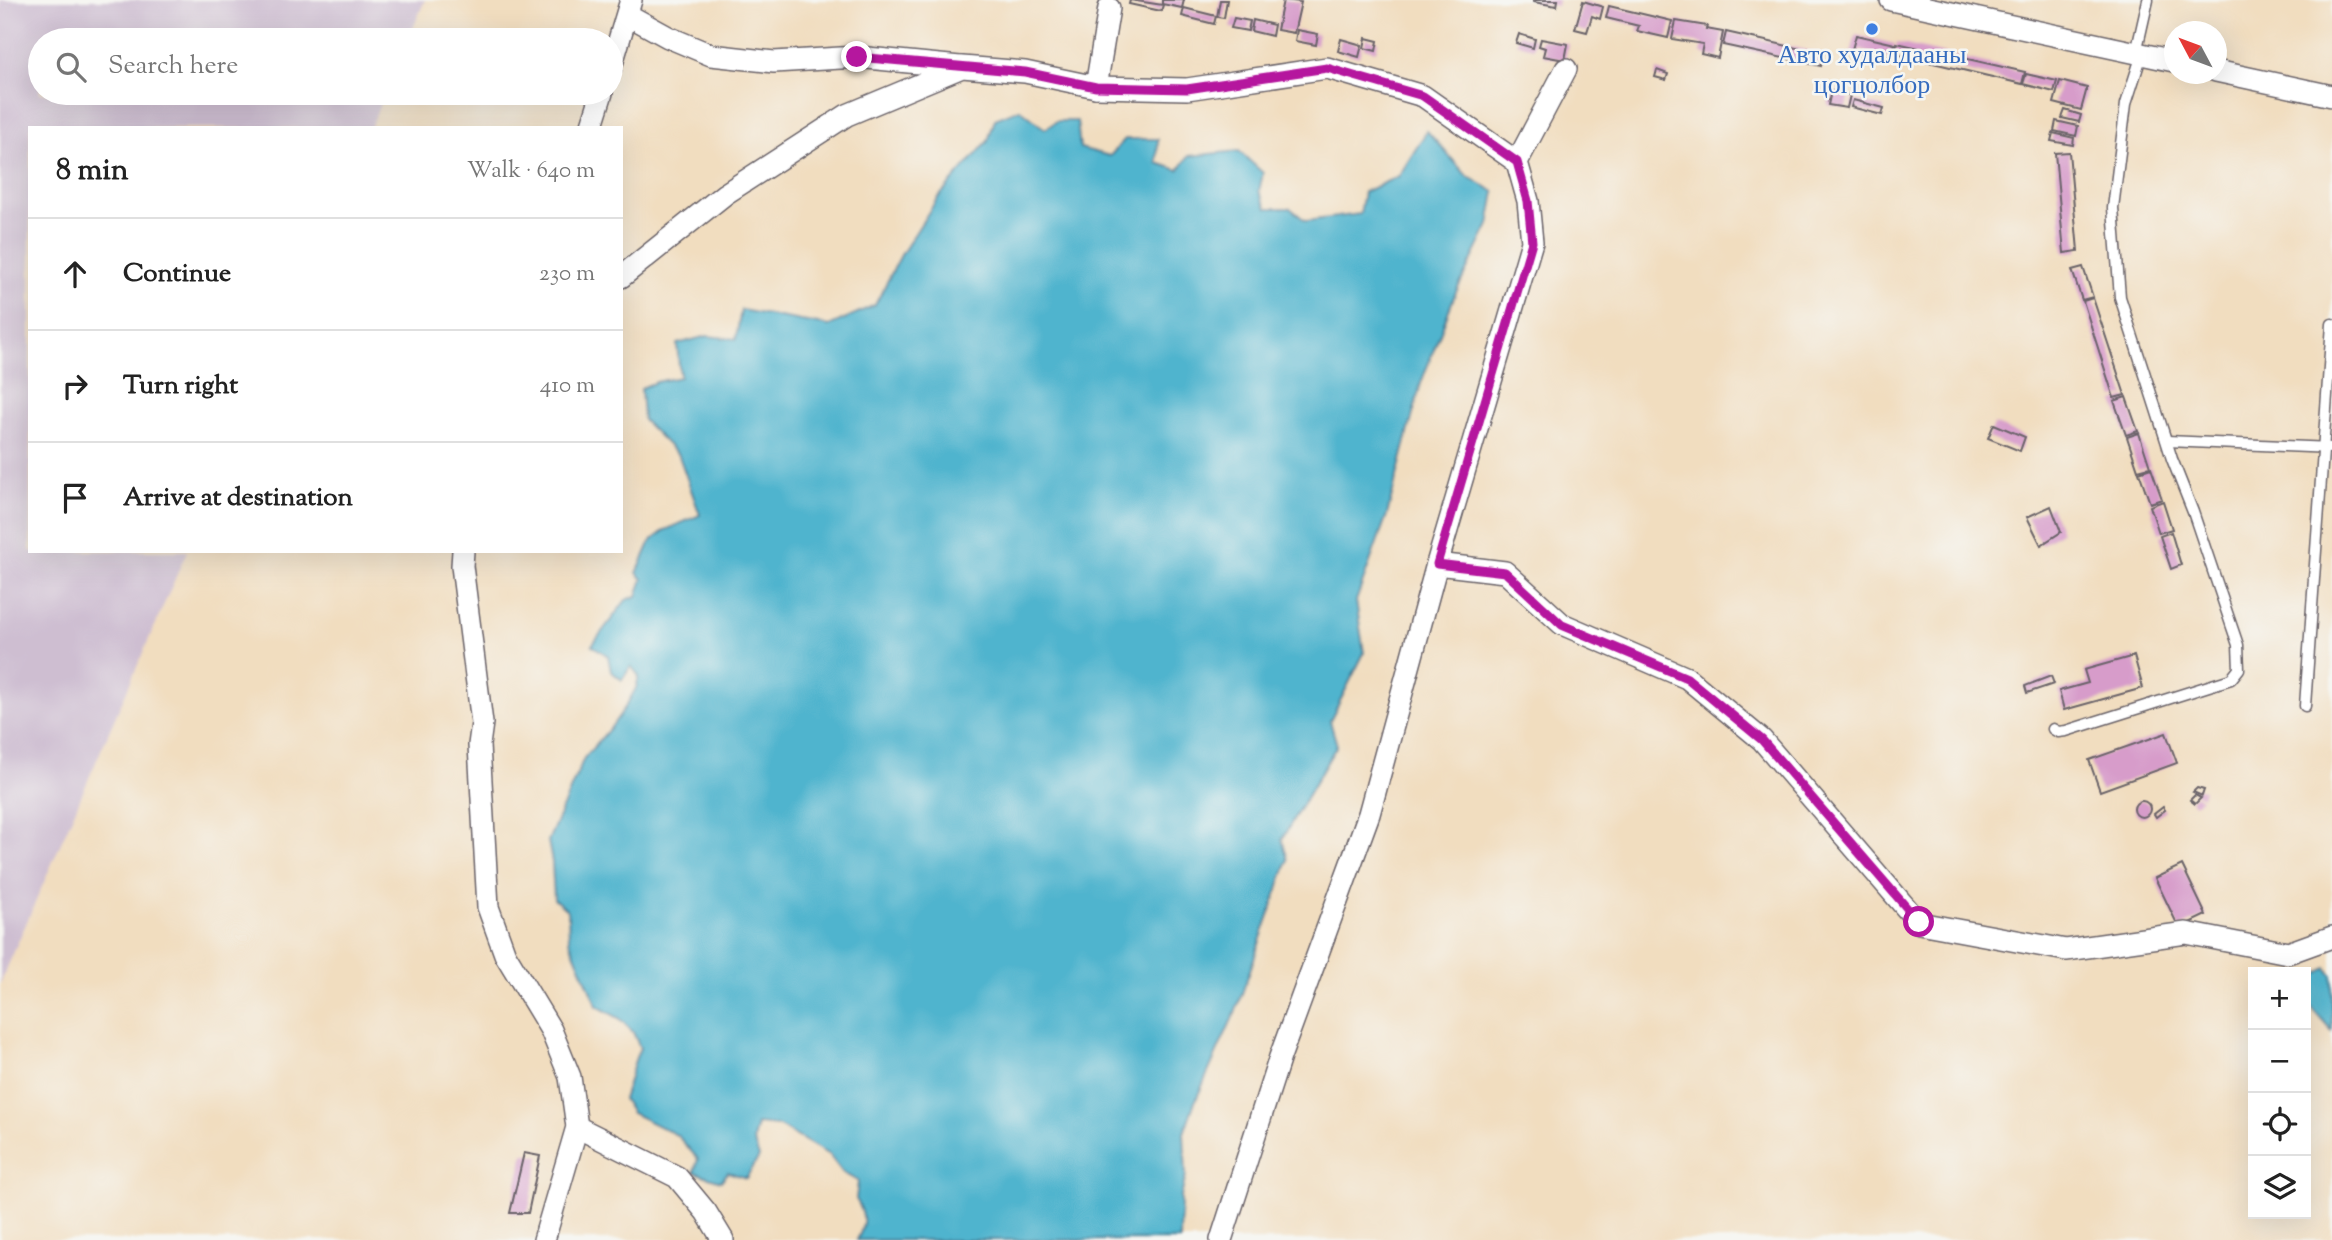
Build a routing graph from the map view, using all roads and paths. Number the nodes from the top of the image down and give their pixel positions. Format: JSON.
{"nodes":[{"id":1,"x":1891,"y":0,"type":"edge"},
{"id":2,"x":2148,"y":0,"type":"edge"},
{"id":3,"x":629,"y":7,"type":"edge"},
{"id":4,"x":1109,"y":8,"type":"dead end"},
{"id":5,"x":623,"y":28,"type":"edge"},
{"id":6,"x":2139,"y":53,"type":"junction"},
{"id":7,"x":2164,"y":59,"type":"edge"},
{"id":8,"x":962,"y":67,"type":"junction"},
{"id":9,"x":1566,"y":69,"type":"dead end"},
{"id":10,"x":2227,"y":73,"type":"edge"},
{"id":11,"x":1096,"y":87,"type":"junction"},
{"id":12,"x":2332,"y":96,"type":"edge"},
{"id":13,"x":598,"y":105,"type":"edge"},
{"id":14,"x":592,"y":126,"type":"edge"},
{"id":15,"x":1517,"y":162,"type":"junction"},
{"id":16,"x":623,"y":275,"type":"edge"},
{"id":17,"x":2332,"y":324,"type":"edge"},
{"id":18,"x":2167,"y":440,"type":"junction"},
{"id":19,"x":2328,"y":447,"type":"edge"},
{"id":20,"x":463,"y":553,"type":"edge"},
{"id":21,"x":1437,"y":564,"type":"junction"},
{"id":22,"x":2305,"y":706,"type":"dead end"},
{"id":23,"x":2053,"y":729,"type":"dead end"},
{"id":24,"x":2332,"y":937,"type":"edge"},
{"id":25,"x":577,"y":1127,"type":"junction"},
{"id":26,"x":544,"y":1240,"type":"edge"},
{"id":27,"x":723,"y":1240,"type":"edge"},
{"id":28,"x":1221,"y":1240,"type":"edge"}],
"edges":[{"from":1,"to":6,"type":"street"},
{"from":2,"to":6,"type":"lane"},
{"from":3,"to":5,"type":"street"},
{"from":3,"to":8,"type":"street"},
{"from":4,"to":11,"type":"street"},
{"from":6,"to":7,"type":"street"},
{"from":6,"to":18,"type":"lane"},
{"from":8,"to":11,"type":"street"},
{"from":8,"to":16,"type":"street"},
{"from":9,"to":15,"type":"street"},
{"from":10,"to":12,"type":"street"},
{"from":11,"to":15,"type":"street"},
{"from":13,"to":14,"type":"street"},
{"from":15,"to":21,"type":"street"},
{"from":17,"to":19,"type":"lane"},
{"from":18,"to":19,"type":"lane"},
{"from":18,"to":23,"type":"lane"},
{"from":19,"to":22,"type":"lane"},
{"from":20,"to":25,"type":"street"},
{"from":21,"to":24,"type":"street"},
{"from":21,"to":28,"type":"street"},
{"from":25,"to":26,"type":"street"},
{"from":25,"to":27,"type":"street"}]}
